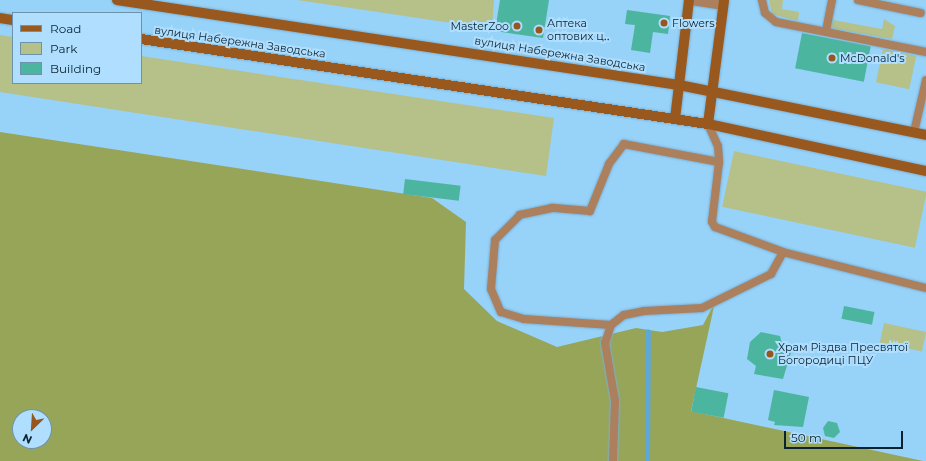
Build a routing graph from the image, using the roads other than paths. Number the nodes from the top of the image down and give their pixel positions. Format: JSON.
{"nodes":[{"id":1,"x":117,"y":0,"type":"edge"},
{"id":2,"x":689,"y":0,"type":"edge"},
{"id":3,"x":692,"y":0,"type":"edge"},
{"id":4,"x":762,"y":0,"type":"edge"},
{"id":5,"x":832,"y":0,"type":"edge"},
{"id":6,"x":858,"y":0,"type":"edge"},
{"id":7,"x":133,"y":1,"type":"edge"},
{"id":8,"x":724,"y":3,"type":"edge"},
{"id":9,"x":921,"y":13,"type":"dead end"},
{"id":10,"x":0,"y":18,"type":"edge"},
{"id":11,"x":12,"y":20,"type":"edge"},
{"id":12,"x":826,"y":31,"type":"junction"},
{"id":13,"x":142,"y":39,"type":"edge"},
{"id":14,"x":926,"y":52,"type":"edge"},
{"id":15,"x":926,"y":80,"type":"edge"},
{"id":16,"x":679,"y":85,"type":"junction"},
{"id":17,"x":712,"y":91,"type":"junction"},
{"id":18,"x":675,"y":119,"type":"junction"},
{"id":19,"x":708,"y":124,"type":"junction"},
{"id":20,"x":914,"y":132,"type":"junction"},
{"id":21,"x":926,"y":135,"type":"edge"},
{"id":22,"x":719,"y":162,"type":"junction"},
{"id":23,"x":926,"y":171,"type":"edge"},
{"id":24,"x":783,"y":252,"type":"junction"},
{"id":25,"x":926,"y":288,"type":"edge"},
{"id":26,"x":611,"y":325,"type":"junction"},
{"id":27,"x":613,"y":461,"type":"edge"}],
"edges":[{"from":1,"to":7,"type":"main road","name":"вулиця Набережна Заводська"},
{"from":2,"to":16,"type":"main road"},
{"from":3,"to":8,"type":"street"},
{"from":4,"to":12,"type":"lane"},
{"from":5,"to":12,"type":"lane"},
{"from":6,"to":9,"type":"lane"},
{"from":7,"to":16,"type":"main road","name":"вулиця Набережна Заводська"},
{"from":8,"to":17,"type":"main road"},
{"from":10,"to":11,"type":"main road"},
{"from":12,"to":14,"type":"lane"},
{"from":13,"to":18,"type":"main road","name":"вулиця Набережна Заводська"},
{"from":15,"to":20,"type":"lane"},
{"from":16,"to":17,"type":"main road","name":"вулиця Набережна Заводська"},
{"from":16,"to":18,"type":"main road"},
{"from":17,"to":19,"type":"main road"},
{"from":17,"to":20,"type":"main road","name":"вулиця Набережна Заводська"},
{"from":18,"to":19,"type":"main road","name":"вулиця Набережна Заводська"},
{"from":19,"to":22,"type":"lane"},
{"from":19,"to":23,"type":"main road","name":"вулиця Набережна Заводська"},
{"from":20,"to":21,"type":"main road","name":"вулиця Набережна Заводська"},
{"from":22,"to":24,"type":"lane"},
{"from":22,"to":26,"type":"lane"},
{"from":24,"to":25,"type":"lane"},
{"from":24,"to":26,"type":"lane"},
{"from":26,"to":27,"type":"lane"}]}
